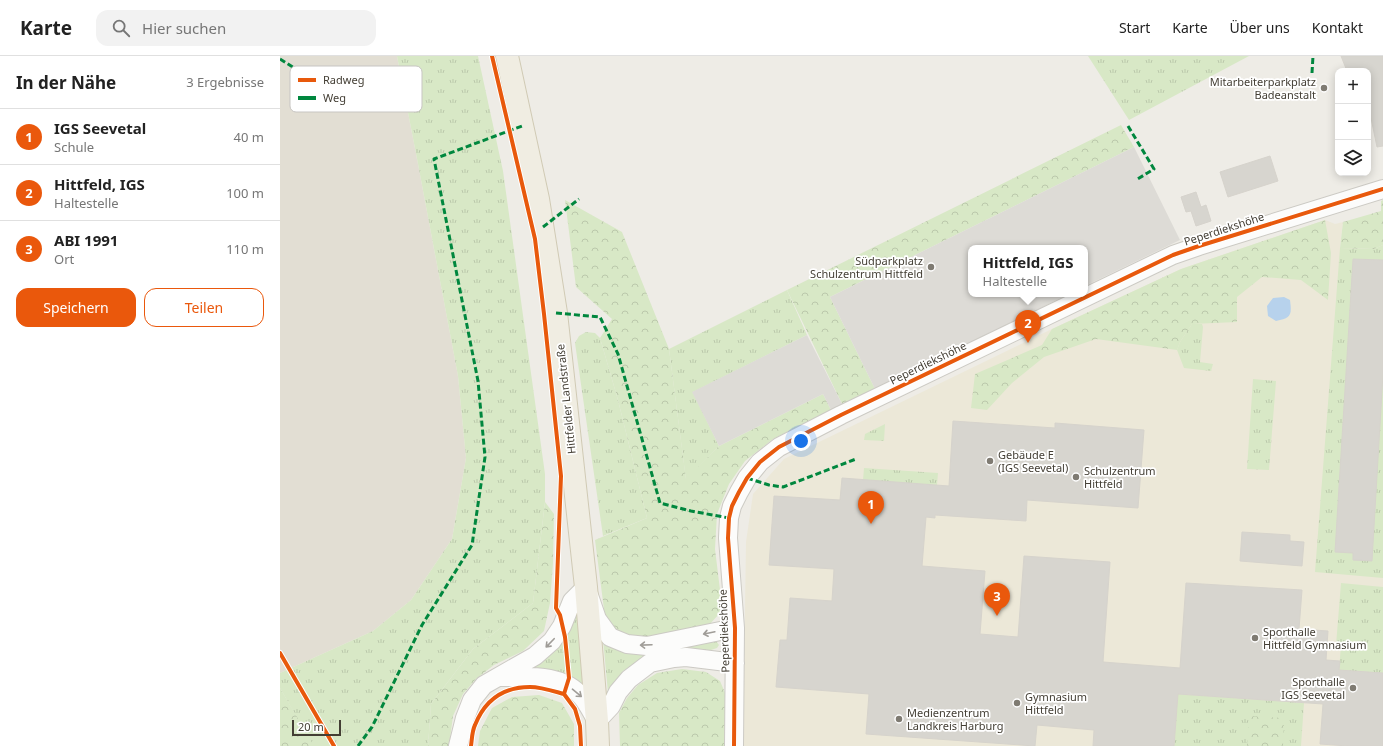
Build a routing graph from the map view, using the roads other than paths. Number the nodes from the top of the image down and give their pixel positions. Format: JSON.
{"nodes":[{"id":1,"x":507,"y":56,"type":"edge"},
{"id":2,"x":1383,"y":189,"type":"edge"},
{"id":3,"x":1088,"y":296,"type":"edge"},
{"id":4,"x":1086,"y":297,"type":"edge"},
{"id":5,"x":586,"y":587,"type":"junction"},
{"id":6,"x":735,"y":628,"type":"junction"},
{"id":7,"x":735,"y":663,"type":"junction"},
{"id":8,"x":500,"y":677,"type":"junction"},
{"id":9,"x":597,"y":721,"type":"junction"},
{"id":10,"x":458,"y":746,"type":"edge"},
{"id":11,"x":598,"y":746,"type":"edge"},
{"id":12,"x":734,"y":746,"type":"edge"}],
"edges":[{"from":1,"to":5,"type":"main road","name":"Hittfelder Landstraße"},
{"from":2,"to":3,"type":"street","name":"Peperdiekshöhe"},
{"from":4,"to":6,"type":"street","name":"Peperdiekshöhe"},
{"from":6,"to":5,"type":"street","name":"Peperdiekshöhe","one_way":true},
{"from":5,"to":8,"type":"street","one_way":true},
{"from":5,"to":9,"type":"main road","name":"Hittfelder Landstraße"},
{"from":6,"to":7,"type":"street","name":"Peperdiekshöhe"},
{"from":7,"to":9,"type":"street","name":"Peperdiekshöhe"},
{"from":7,"to":12,"type":"street","name":"Peperdiekshöhe"},
{"from":8,"to":9,"type":"street","one_way":true},
{"from":8,"to":10,"type":"street"},
{"from":9,"to":11,"type":"main road","name":"Hittfelder Landstraße"}]}
